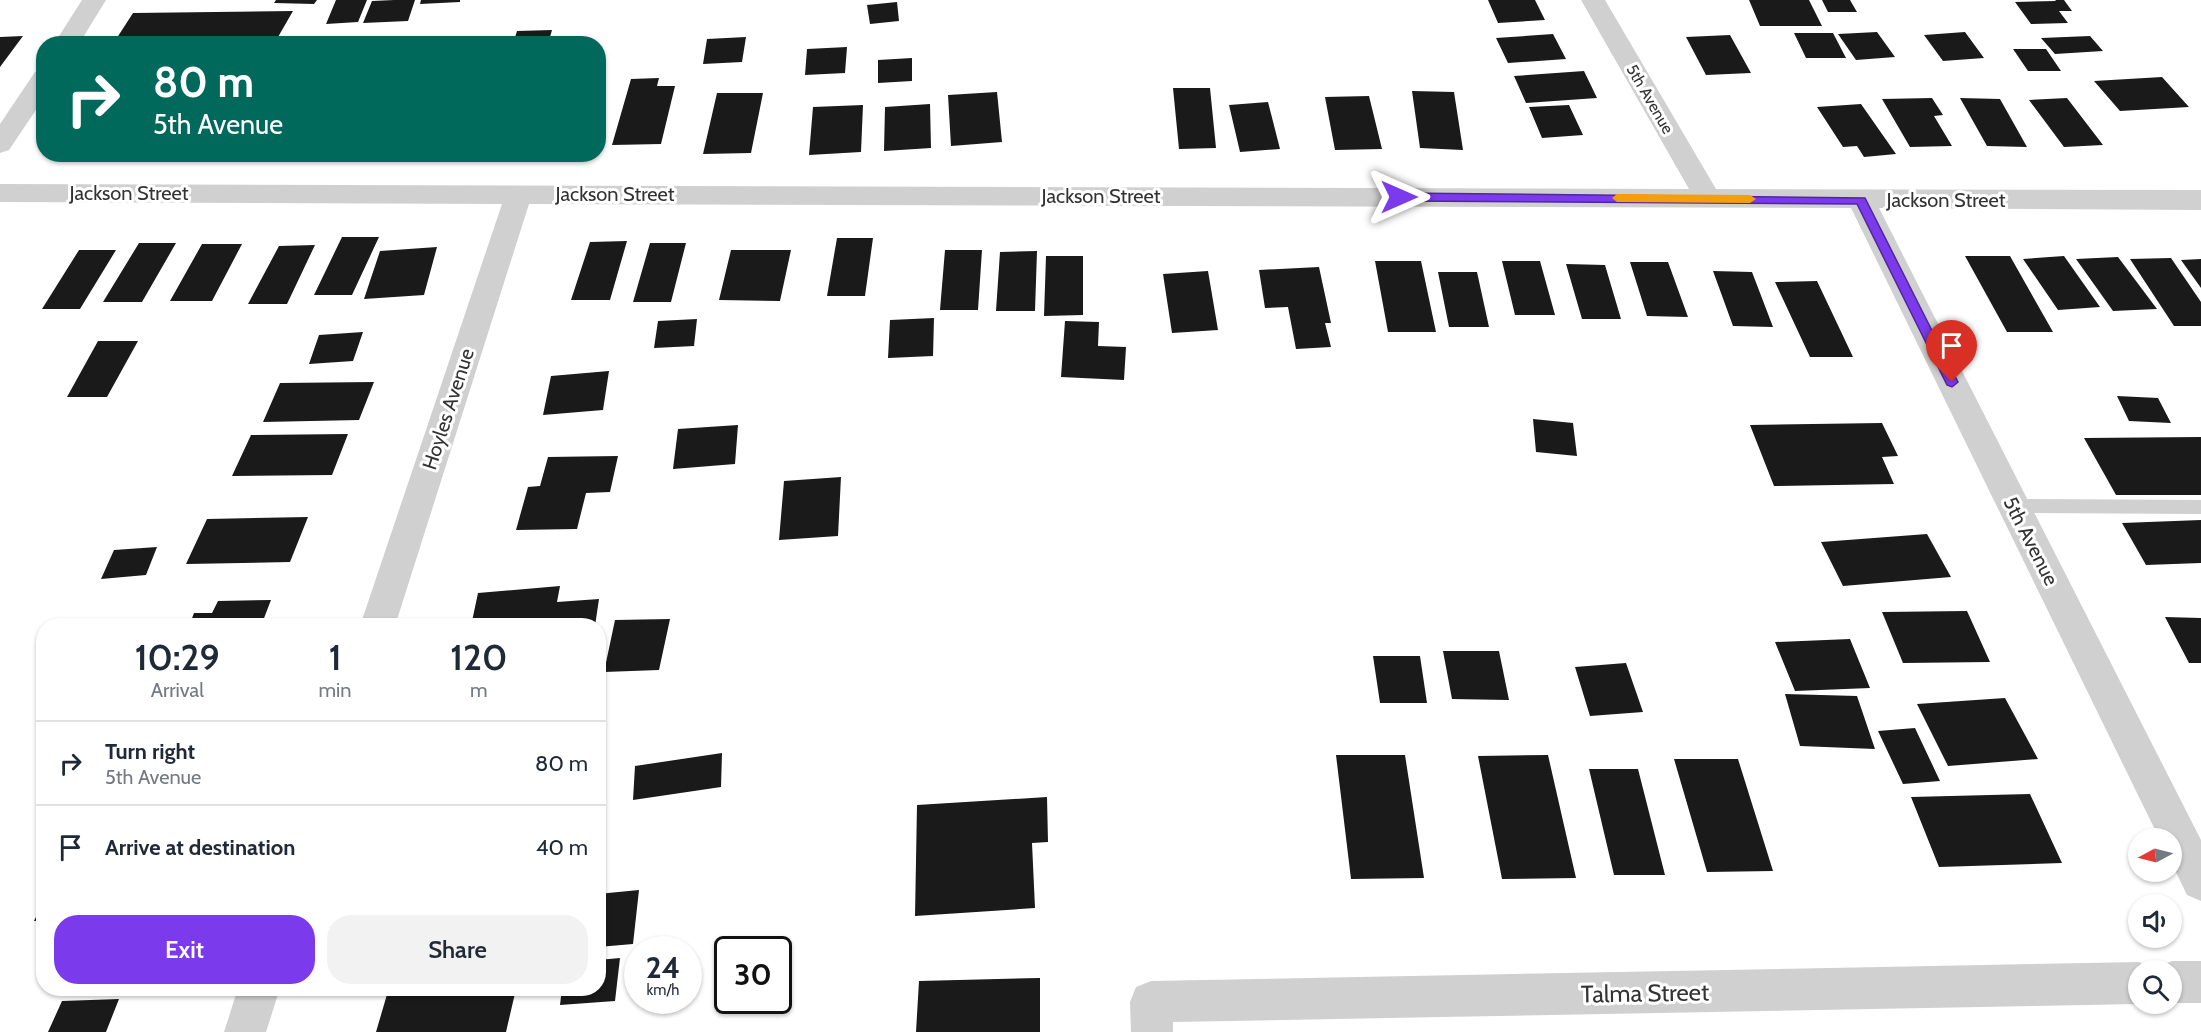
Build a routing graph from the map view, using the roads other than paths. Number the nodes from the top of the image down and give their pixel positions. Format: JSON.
{"nodes":[{"id":1,"x":94,"y":0,"type":"edge"},
{"id":2,"x":1593,"y":0,"type":"edge"},
{"id":3,"x":71,"y":36,"type":"edge"},
{"id":4,"x":36,"y":90,"type":"edge"},
{"id":5,"x":0,"y":144,"type":"edge"},
{"id":6,"x":0,"y":193,"type":"edge"},
{"id":7,"x":519,"y":193,"type":"junction"},
{"id":8,"x":1708,"y":198,"type":"junction"},
{"id":9,"x":1861,"y":200,"type":"junction"},
{"id":10,"x":2201,"y":200,"type":"edge"},
{"id":11,"x":2013,"y":506,"type":"junction"},
{"id":12,"x":2201,"y":507,"type":"edge"},
{"id":13,"x":380,"y":618,"type":"edge"},
{"id":14,"x":2201,"y":881,"type":"edge"},
{"id":15,"x":2182,"y":982,"type":"edge"},
{"id":16,"x":2201,"y":982,"type":"edge"},
{"id":17,"x":2128,"y":983,"type":"edge"},
{"id":18,"x":256,"y":996,"type":"edge"},
{"id":19,"x":1151,"y":1017,"type":"edge"},
{"id":20,"x":245,"y":1032,"type":"edge"}],
"edges":[{"from":1,"to":3,"type":"street"},
{"from":2,"to":8,"type":"street","name":"5th Avenue"},
{"from":4,"to":5,"type":"street"},
{"from":6,"to":7,"type":"street","name":"Jackson Street"},
{"from":7,"to":8,"type":"street","name":"Jackson Street"},
{"from":7,"to":13,"type":"street","name":"Hoyles Avenue"},
{"from":8,"to":9,"type":"street","name":"Jackson Street"},
{"from":9,"to":10,"type":"street","name":"Jackson Street"},
{"from":9,"to":11,"type":"street","name":"5th Avenue"},
{"from":11,"to":12,"type":"lane"},
{"from":11,"to":14,"type":"street","name":"5th Avenue"},
{"from":15,"to":16,"type":"street"},
{"from":17,"to":19,"type":"street","name":"Talma Street"},
{"from":18,"to":20,"type":"street"}]}
